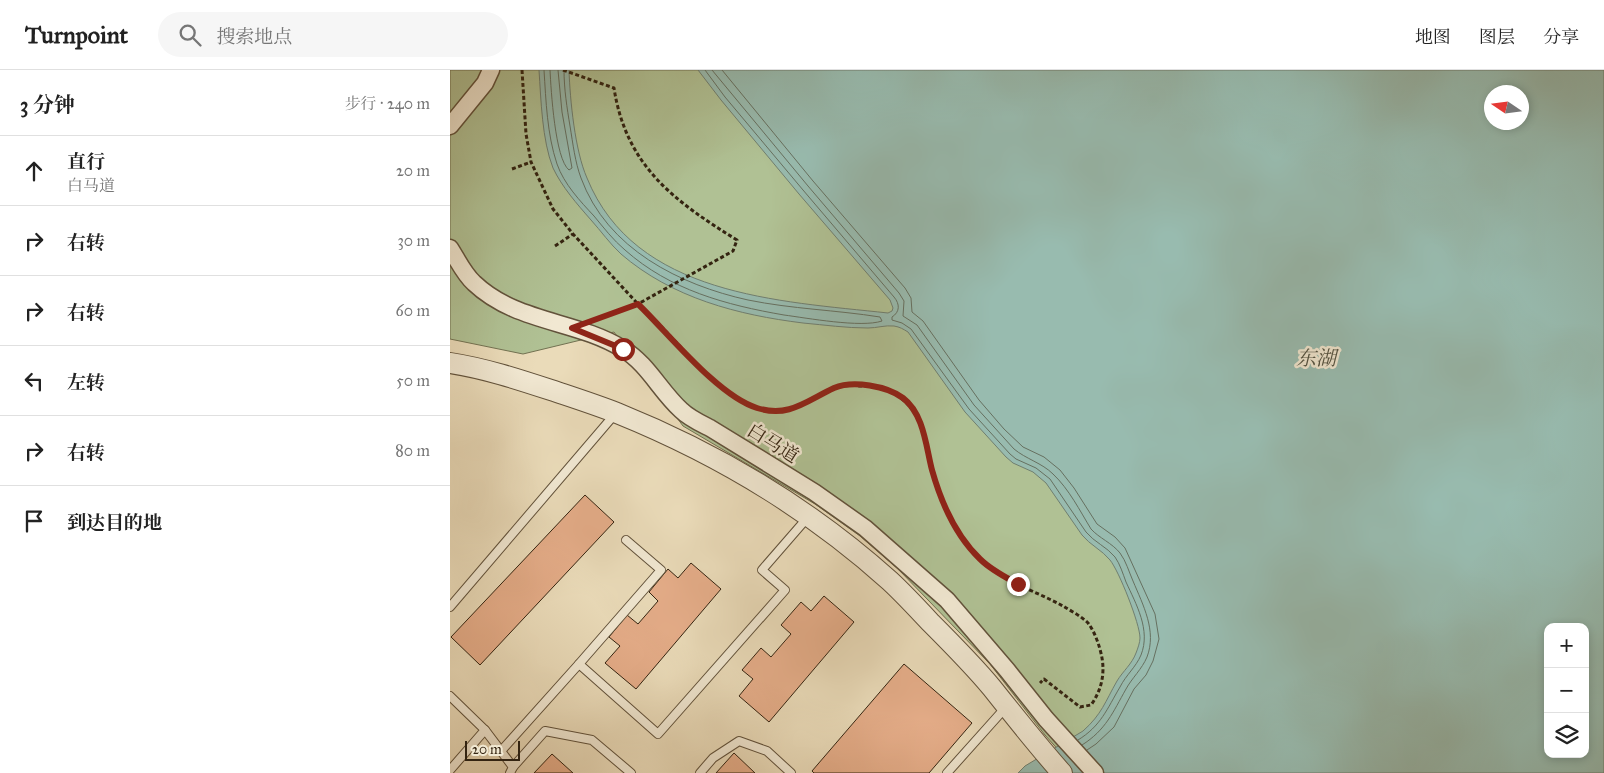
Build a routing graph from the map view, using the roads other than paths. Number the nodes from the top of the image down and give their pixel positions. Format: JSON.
{"nodes":[{"id":1,"x":491,"y":70,"type":"edge"},
{"id":2,"x":450,"y":126,"type":"edge"},
{"id":3,"x":450,"y":248,"type":"edge"},
{"id":4,"x":450,"y":363,"type":"edge"},
{"id":5,"x":616,"y":412,"type":"junction"},
{"id":6,"x":809,"y":516,"type":"junction"},
{"id":7,"x":626,"y":540,"type":"dead end"},
{"id":8,"x":450,"y":607,"type":"edge"},
{"id":9,"x":579,"y":664,"type":"junction"},
{"id":10,"x":450,"y":696,"type":"edge"},
{"id":11,"x":1006,"y":707,"type":"junction"},
{"id":12,"x":485,"y":730,"type":"junction"},
{"id":13,"x":500,"y":751,"type":"junction"},
{"id":14,"x":450,"y":770,"type":"edge"},
{"id":15,"x":511,"y":770,"type":"edge"},
{"id":16,"x":631,"y":773,"type":"edge"},
{"id":17,"x":700,"y":773,"type":"edge"},
{"id":18,"x":791,"y":773,"type":"edge"},
{"id":19,"x":947,"y":773,"type":"edge"},
{"id":20,"x":1062,"y":773,"type":"edge"},
{"id":21,"x":1095,"y":773,"type":"edge"}],
"edges":[{"from":1,"to":2,"type":"street"},
{"from":3,"to":21,"type":"street","name":"白马道"},
{"from":4,"to":5,"type":"street"},
{"from":5,"to":6,"type":"street"},
{"from":5,"to":8,"type":"lane"},
{"from":6,"to":9,"type":"lane"},
{"from":6,"to":11,"type":"street"},
{"from":7,"to":9,"type":"lane"},
{"from":9,"to":13,"type":"lane"},
{"from":10,"to":12,"type":"lane"},
{"from":11,"to":19,"type":"lane"},
{"from":11,"to":20,"type":"street"},
{"from":12,"to":13,"type":"lane"},
{"from":12,"to":14,"type":"lane"},
{"from":13,"to":15,"type":"lane"},
{"from":15,"to":16,"type":"lane"},
{"from":17,"to":18,"type":"lane"}]}
